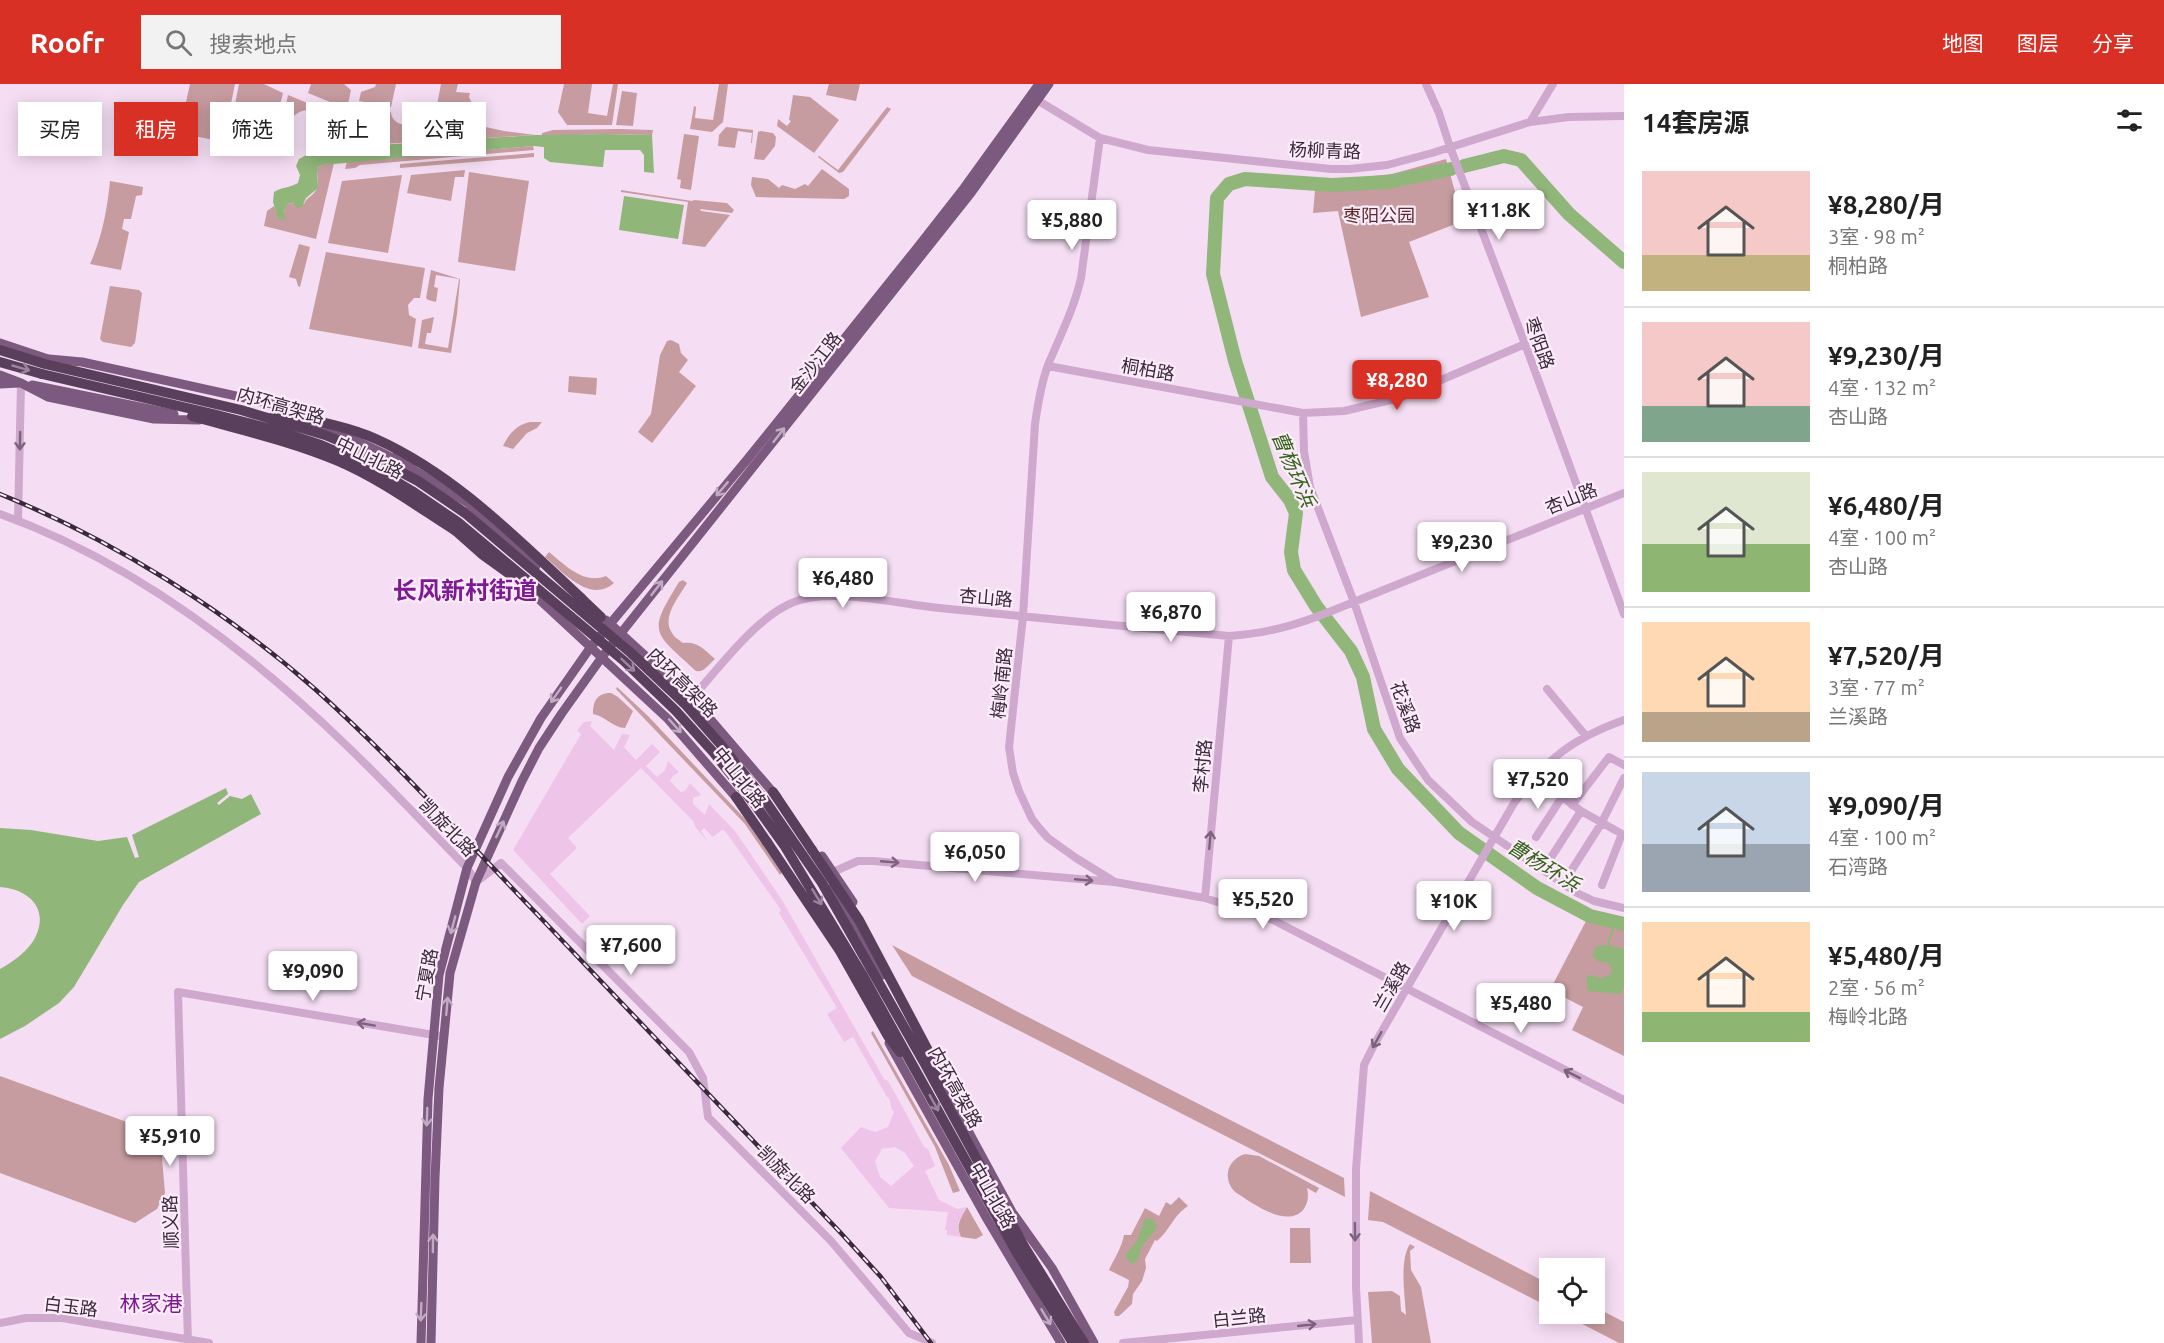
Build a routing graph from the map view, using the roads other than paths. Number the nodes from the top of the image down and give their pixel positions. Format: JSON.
{"nodes":[{"id":1,"x":1039,"y":84,"type":"edge"},
{"id":2,"x":1049,"y":84,"type":"edge"},
{"id":3,"x":1426,"y":84,"type":"edge"},
{"id":4,"x":1553,"y":84,"type":"edge"},
{"id":5,"x":1034,"y":99,"type":"junction"},
{"id":6,"x":1624,"y":116,"type":"edge"},
{"id":7,"x":1530,"y":122,"type":"junction"},
{"id":8,"x":1100,"y":138,"type":"junction"},
{"id":9,"x":1450,"y":147,"type":"junction"},
{"id":10,"x":0,"y":343,"type":"edge"},
{"id":11,"x":1525,"y":344,"type":"junction"},
{"id":12,"x":0,"y":350,"type":"edge"},
{"id":13,"x":0,"y":362,"type":"edge"},
{"id":14,"x":1048,"y":366,"type":"junction"},
{"id":15,"x":0,"y":375,"type":"edge"},
{"id":16,"x":21,"y":383,"type":"junction"},
{"id":17,"x":0,"y":384,"type":"edge"},
{"id":18,"x":80,"y":384,"type":"junction"},
{"id":19,"x":241,"y":410,"type":"junction"},
{"id":20,"x":1303,"y":413,"type":"junction"},
{"id":21,"x":1624,"y":493,"type":"edge"},
{"id":22,"x":0,"y":508,"type":"edge"},
{"id":23,"x":1585,"y":509,"type":"junction"},
{"id":24,"x":0,"y":514,"type":"edge"},
{"id":25,"x":18,"y":521,"type":"junction"},
{"id":26,"x":518,"y":580,"type":"junction"},
{"id":27,"x":1354,"y":602,"type":"junction"},
{"id":28,"x":1624,"y":614,"type":"edge"},
{"id":29,"x":1023,"y":616,"type":"junction"},
{"id":30,"x":606,"y":620,"type":"junction"},
{"id":31,"x":621,"y":634,"type":"junction"},
{"id":32,"x":1229,"y":636,"type":"junction"},
{"id":33,"x":590,"y":648,"type":"junction"},
{"id":34,"x":602,"y":657,"type":"junction"},
{"id":35,"x":1547,"y":689,"type":"dead end"},
{"id":36,"x":692,"y":698,"type":"junction"},
{"id":37,"x":1624,"y":720,"type":"edge"},
{"id":38,"x":1586,"y":736,"type":"junction"},
{"id":39,"x":1624,"y":765,"type":"edge"},
{"id":40,"x":1624,"y":778,"type":"edge"},
{"id":41,"x":1553,"y":790,"type":"dead end"},
{"id":42,"x":773,"y":792,"type":"junction"},
{"id":43,"x":736,"y":797,"type":"junction"},
{"id":44,"x":1562,"y":797,"type":"junction"},
{"id":45,"x":1572,"y":805,"type":"junction"},
{"id":46,"x":1581,"y":811,"type":"junction"},
{"id":47,"x":1601,"y":824,"type":"junction"},
{"id":48,"x":1623,"y":835,"type":"edge"},
{"id":49,"x":1494,"y":837,"type":"junction"},
{"id":50,"x":1536,"y":837,"type":"dead end"},
{"id":51,"x":1552,"y":856,"type":"dead end"},
{"id":52,"x":467,"y":868,"type":"junction"},
{"id":53,"x":1571,"y":871,"type":"dead end"},
{"id":54,"x":833,"y":872,"type":"junction"},
{"id":55,"x":476,"y":882,"type":"junction"},
{"id":56,"x":1115,"y":882,"type":"junction"},
{"id":57,"x":1602,"y":885,"type":"dead end"},
{"id":58,"x":1205,"y":898,"type":"junction"},
{"id":59,"x":1624,"y":908,"type":"edge"},
{"id":60,"x":1406,"y":990,"type":"junction"},
{"id":61,"x":434,"y":1035,"type":"junction"},
{"id":62,"x":444,"y":1037,"type":"junction"},
{"id":63,"x":930,"y":1060,"type":"junction"},
{"id":64,"x":920,"y":1077,"type":"junction"},
{"id":65,"x":1624,"y":1100,"type":"edge"},
{"id":66,"x":966,"y":1139,"type":"junction"},
{"id":67,"x":1357,"y":1320,"type":"junction"},
{"id":68,"x":0,"y":1323,"type":"edge"},
{"id":69,"x":188,"y":1342,"type":"edge"},
{"id":70,"x":209,"y":1343,"type":"edge"},
{"id":71,"x":420,"y":1343,"type":"edge"},
{"id":72,"x":431,"y":1343,"type":"edge"},
{"id":73,"x":932,"y":1343,"type":"edge"},
{"id":74,"x":1061,"y":1343,"type":"edge"},
{"id":75,"x":1073,"y":1343,"type":"edge"},
{"id":76,"x":1084,"y":1343,"type":"edge"},
{"id":77,"x":1094,"y":1343,"type":"edge"},
{"id":78,"x":1123,"y":1343,"type":"edge"},
{"id":79,"x":1359,"y":1343,"type":"edge"}],
"edges":[{"from":1,"to":5,"type":"main road","name":"金沙江路"},
{"from":2,"to":5,"type":"main road","name":"金沙江路"},
{"from":3,"to":9,"type":"street","name":"枣阳路"},
{"from":4,"to":7,"type":"street"},
{"from":5,"to":8,"type":"street","name":"杨柳青路"},
{"from":5,"to":30,"type":"main road","name":"金沙江路","one_way":true},
{"from":31,"to":5,"type":"main road","name":"金沙江路","one_way":true},
{"from":6,"to":7,"type":"street","name":"杨柳青路"},
{"from":7,"to":9,"type":"street","name":"杨柳青路"},
{"from":8,"to":9,"type":"street","name":"杨柳青路"},
{"from":8,"to":14,"type":"street","name":"梅岭南路"},
{"from":9,"to":11,"type":"street","name":"枣阳路"},
{"from":10,"to":30,"type":"main road","name":"中山北路"},
{"from":11,"to":20,"type":"street"},
{"from":11,"to":23,"type":"street","name":"枣阳路"},
{"from":12,"to":19,"type":"highway","name":"内环高架路","bridge":true},
{"from":13,"to":18,"type":"highway","name":"内环高架路","one_way":true,"bridge":true},
{"from":14,"to":20,"type":"street","name":"桐柏路"},
{"from":14,"to":29,"type":"street","name":"梅岭南路"},
{"from":15,"to":16,"type":"main road","name":"中山北路"},
{"from":16,"to":17,"type":"main road"},
{"from":16,"to":25,"type":"street","one_way":true},
{"from":16,"to":26,"type":"main road","name":"中山北路"},
{"from":18,"to":26,"type":"highway","bridge":true},
{"from":18,"to":64,"type":"highway","name":"内环高架路","one_way":true,"bridge":true},
{"from":19,"to":30,"type":"highway","bridge":true},
{"from":19,"to":66,"type":"highway","name":"内环高架路","bridge":true},
{"from":20,"to":27,"type":"street","name":"花溪路"},
{"from":21,"to":23,"type":"street","name":"杏山路"},
{"from":22,"to":25,"type":"street","name":"凯旋北路"},
{"from":23,"to":27,"type":"street","name":"杏山路"},
{"from":23,"to":28,"type":"street","name":"枣阳路"},
{"from":24,"to":25,"type":"street","name":"凯旋北路"},
{"from":25,"to":52,"type":"street","name":"凯旋北路"},
{"from":26,"to":33,"type":"main road","name":"中山北路"},
{"from":27,"to":32,"type":"street","name":"杏山路"},
{"from":27,"to":49,"type":"street","name":"花溪路"},
{"from":29,"to":32,"type":"street","name":"杏山路"},
{"from":29,"to":36,"type":"street","name":"杏山路"},
{"from":29,"to":56,"type":"street","name":"梅岭南路"},
{"from":30,"to":31,"type":"main road","name":"中山北路"},
{"from":30,"to":33,"type":"main road","name":"金沙江路"},
{"from":31,"to":34,"type":"main road","name":"金沙江路"},
{"from":31,"to":36,"type":"main road","name":"中山北路"},
{"from":58,"to":32,"type":"street","name":"李村路","one_way":true},
{"from":33,"to":34,"type":"main road","name":"中山北路"},
{"from":33,"to":52,"type":"main road","name":"宁夏路","one_way":true},
{"from":34,"to":43,"type":"main road","name":"中山北路","one_way":true},
{"from":55,"to":34,"type":"main road","name":"宁夏路","one_way":true},
{"from":35,"to":38,"type":"street"},
{"from":36,"to":42,"type":"main road","name":"中山北路"},
{"from":37,"to":38,"type":"street","name":"兰溪路"},
{"from":38,"to":49,"type":"street","name":"兰溪路"},
{"from":39,"to":45,"type":"street"},
{"from":40,"to":47,"type":"street"},
{"from":41,"to":44,"type":"street"},
{"from":42,"to":54,"type":"main road","name":"中山北路"},
{"from":42,"to":63,"type":"main road","name":"中山北路"},
{"from":42,"to":66,"type":"highway","bridge":true},
{"from":43,"to":64,"type":"highway","bridge":true},
{"from":43,"to":74,"type":"main road","name":"中山北路","one_way":true},
{"from":44,"to":45,"type":"street"},
{"from":44,"to":50,"type":"street"},
{"from":45,"to":46,"type":"street"},
{"from":46,"to":47,"type":"street"},
{"from":46,"to":51,"type":"street"},
{"from":47,"to":48,"type":"street"},
{"from":47,"to":53,"type":"street"},
{"from":48,"to":57,"type":"street"},
{"from":49,"to":59,"type":"street","name":"花溪路"},
{"from":49,"to":60,"type":"street","name":"兰溪路"},
{"from":52,"to":55,"type":"street","name":"凯旋北路"},
{"from":52,"to":61,"type":"main road","name":"宁夏路","one_way":true},
{"from":54,"to":56,"type":"street","one_way":true},
{"from":54,"to":63,"type":"main road","name":"中山北路"},
{"from":62,"to":55,"type":"main road","name":"宁夏路","one_way":true},
{"from":55,"to":73,"type":"street","name":"凯旋北路"},
{"from":56,"to":58,"type":"street","name":"梅岭南路"},
{"from":58,"to":60,"type":"street","name":"梅岭南路"},
{"from":65,"to":60,"type":"street","name":"梅岭南路","one_way":true},
{"from":60,"to":67,"type":"street","name":"兰溪路","one_way":true},
{"from":61,"to":62,"type":"street"},
{"from":61,"to":69,"type":"street","name":"顺义路","one_way":true},
{"from":61,"to":71,"type":"main road","name":"宁夏路","one_way":true},
{"from":72,"to":62,"type":"main road","name":"宁夏路","one_way":true},
{"from":63,"to":77,"type":"main road","name":"中山北路"},
{"from":64,"to":75,"type":"highway","name":"内环高架路","one_way":true,"bridge":true},
{"from":66,"to":76,"type":"highway","name":"内环高架路","bridge":true},
{"from":78,"to":67,"type":"street","name":"白兰路","one_way":true},
{"from":67,"to":79,"type":"street","name":"兰溪路"},
{"from":68,"to":69,"type":"street","name":"白玉路"},
{"from":69,"to":70,"type":"street","name":"白玉路"}]}
